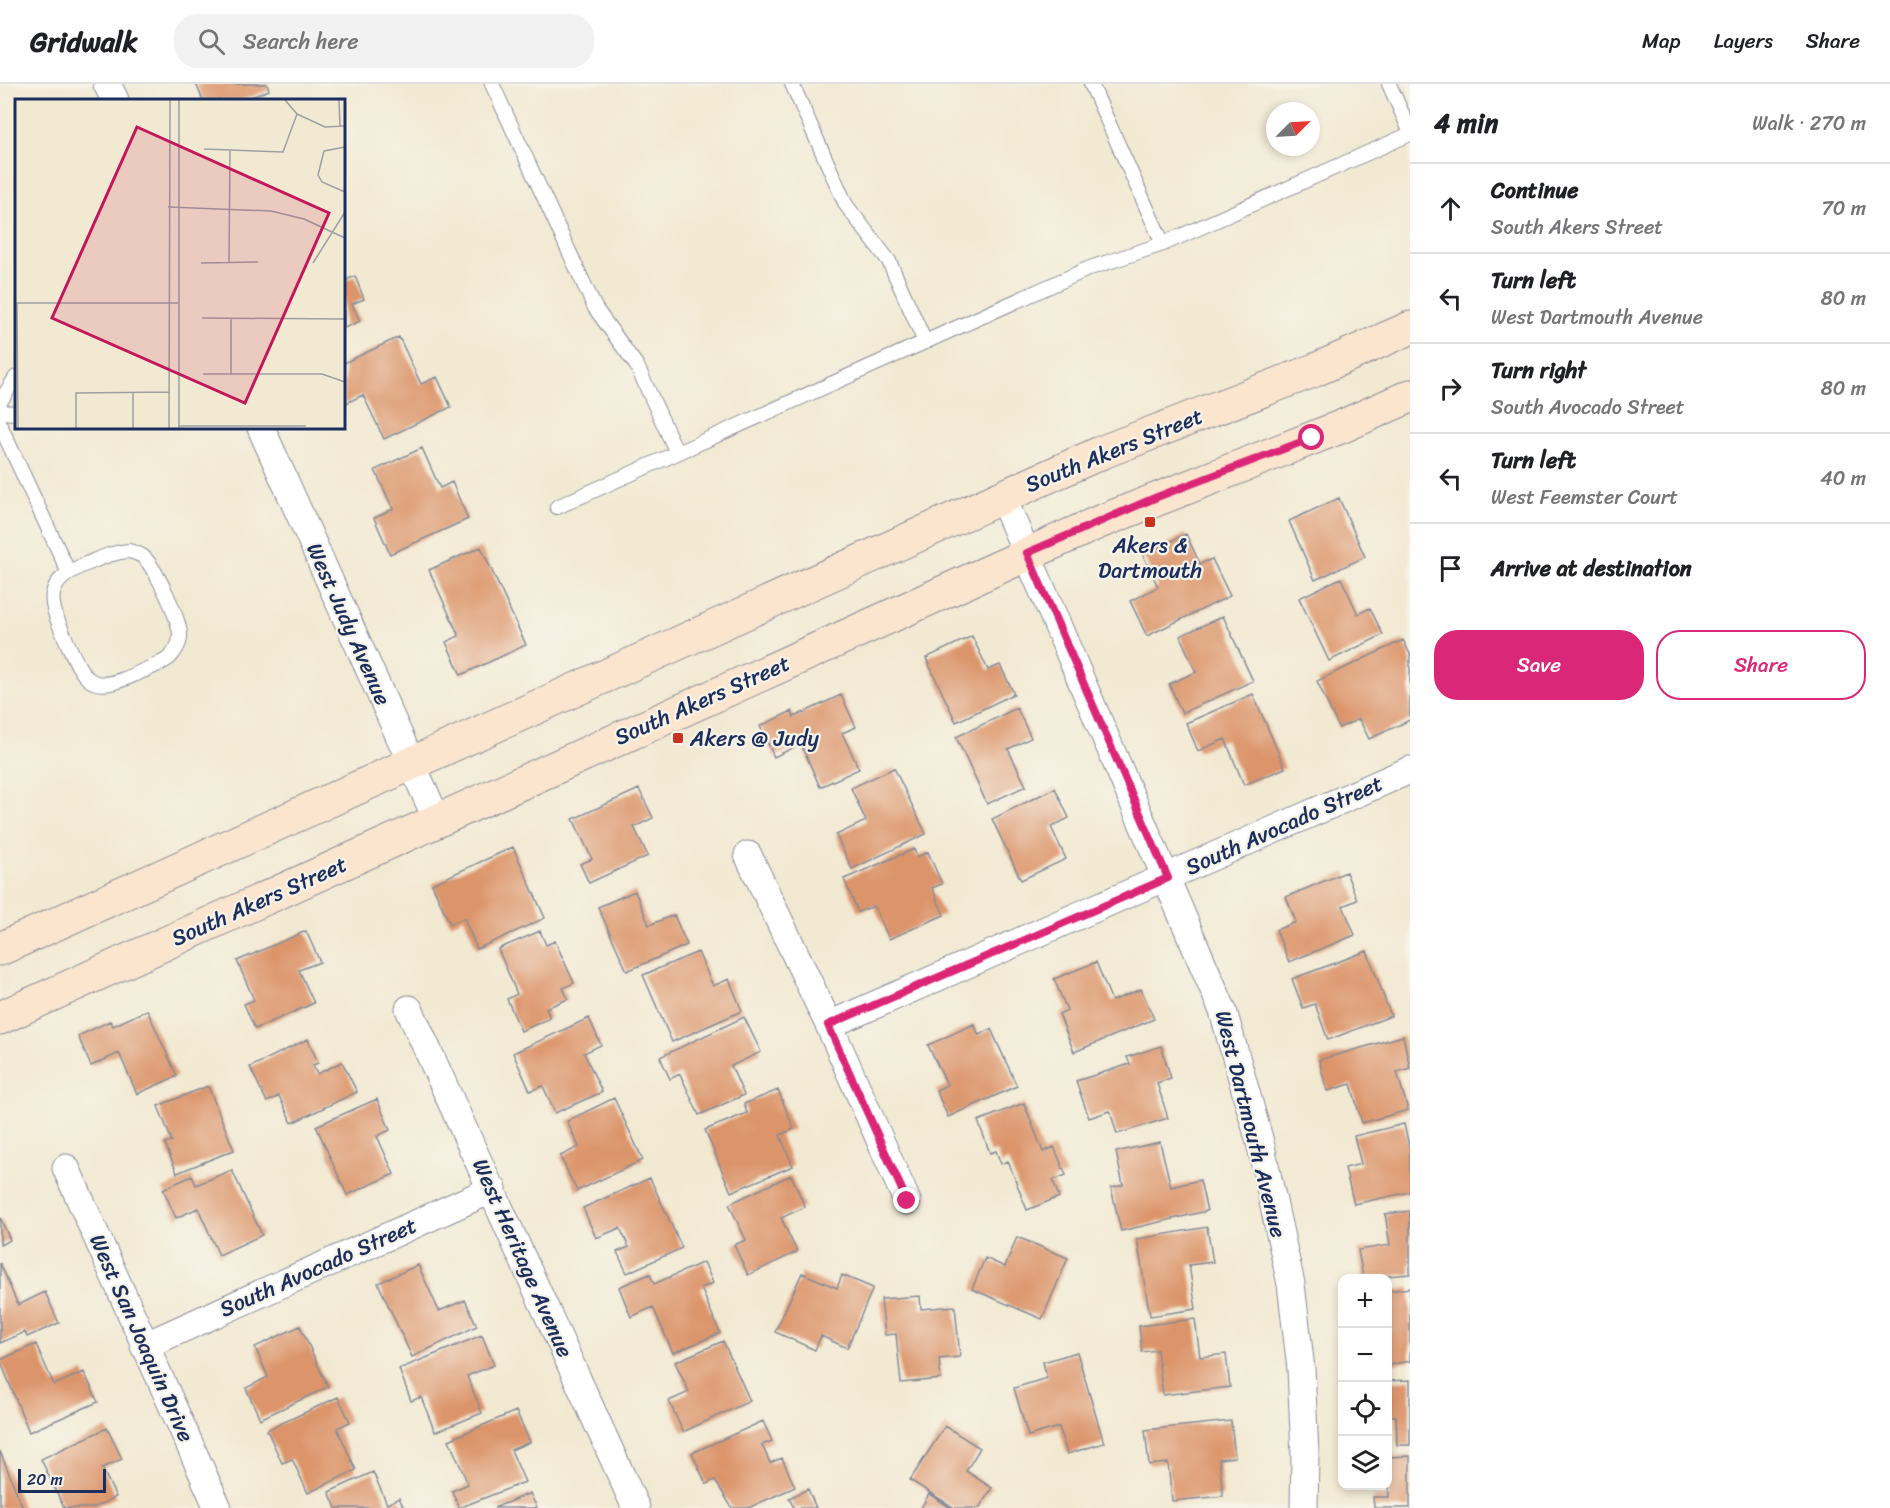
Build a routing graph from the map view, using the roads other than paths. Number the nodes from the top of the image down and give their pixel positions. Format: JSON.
{"nodes":[{"id":1,"x":107,"y":84,"type":"edge"},
{"id":2,"x":492,"y":84,"type":"edge"},
{"id":3,"x":792,"y":84,"type":"edge"},
{"id":4,"x":1091,"y":84,"type":"edge"},
{"id":5,"x":1389,"y":84,"type":"edge"},
{"id":6,"x":114,"y":99,"type":"edge"},
{"id":7,"x":1410,"y":132,"type":"edge"},
{"id":8,"x":1163,"y":244,"type":"junction"},
{"id":9,"x":1410,"y":328,"type":"edge"},
{"id":10,"x":925,"y":342,"type":"junction"},
{"id":11,"x":15,"y":379,"type":"edge"},
{"id":12,"x":1410,"y":396,"type":"edge"},
{"id":13,"x":0,"y":402,"type":"edge"},
{"id":14,"x":0,"y":412,"type":"edge"},
{"id":15,"x":15,"y":413,"type":"edge"},
{"id":16,"x":0,"y":425,"type":"edge"},
{"id":17,"x":261,"y":429,"type":"edge"},
{"id":18,"x":677,"y":453,"type":"junction"},
{"id":19,"x":1002,"y":496,"type":"junction"},
{"id":20,"x":557,"y":507,"type":"dead end"},
{"id":21,"x":1027,"y":553,"type":"junction"},
{"id":22,"x":68,"y":571,"type":"junction"},
{"id":23,"x":411,"y":763,"type":"junction"},
{"id":24,"x":1410,"y":770,"type":"edge"},
{"id":25,"x":437,"y":820,"type":"junction"},
{"id":26,"x":748,"y":855,"type":"dead end"},
{"id":27,"x":1168,"y":878,"type":"junction"},
{"id":28,"x":0,"y":949,"type":"edge"},
{"id":29,"x":409,"y":1009,"type":"dead end"},
{"id":30,"x":0,"y":1018,"type":"edge"},
{"id":31,"x":828,"y":1025,"type":"junction"},
{"id":32,"x":66,"y":1168,"type":"dead end"},
{"id":33,"x":493,"y":1189,"type":"junction"},
{"id":34,"x":907,"y":1201,"type":"dead end"},
{"id":35,"x":144,"y":1346,"type":"junction"},
{"id":36,"x":218,"y":1508,"type":"edge"},
{"id":37,"x":636,"y":1508,"type":"edge"},
{"id":38,"x":1304,"y":1508,"type":"edge"}],
"edges":[{"from":1,"to":6,"type":"street"},
{"from":2,"to":18,"type":"lane"},
{"from":3,"to":10,"type":"lane"},
{"from":4,"to":8,"type":"lane"},
{"from":5,"to":7,"type":"lane"},
{"from":7,"to":8,"type":"lane"},
{"from":8,"to":10,"type":"lane"},
{"from":9,"to":19,"type":"main road","name":"South Akers Street"},
{"from":10,"to":18,"type":"lane"},
{"from":11,"to":13,"type":"lane"},
{"from":12,"to":21,"type":"main road","name":"South Akers Street"},
{"from":14,"to":15,"type":"lane"},
{"from":16,"to":22,"type":"lane"},
{"from":17,"to":23,"type":"street","name":"West Judy Avenue"},
{"from":18,"to":20,"type":"lane"},
{"from":19,"to":21,"type":"street","name":"West Dartmouth Avenue"},
{"from":19,"to":23,"type":"main road","name":"South Akers Street"},
{"from":21,"to":25,"type":"main road","name":"South Akers Street"},
{"from":21,"to":27,"type":"street","name":"West Dartmouth Avenue"},
{"from":22,"to":22,"type":"lane"},
{"from":23,"to":25,"type":"street","name":"West Judy Avenue"},
{"from":23,"to":28,"type":"main road","name":"South Akers Street"},
{"from":24,"to":27,"type":"street","name":"South Avocado Street"},
{"from":25,"to":30,"type":"main road","name":"South Akers Street"},
{"from":26,"to":31,"type":"street"},
{"from":27,"to":31,"type":"street","name":"South Avocado Street"},
{"from":27,"to":38,"type":"street","name":"West Dartmouth Avenue"},
{"from":29,"to":33,"type":"street","name":"West Heritage Avenue"},
{"from":31,"to":34,"type":"street"},
{"from":32,"to":35,"type":"street","name":"West San Joaquin Drive"},
{"from":33,"to":35,"type":"street","name":"South Avocado Street"},
{"from":33,"to":37,"type":"street","name":"West Heritage Avenue"},
{"from":35,"to":36,"type":"street","name":"West San Joaquin Drive"}]}
